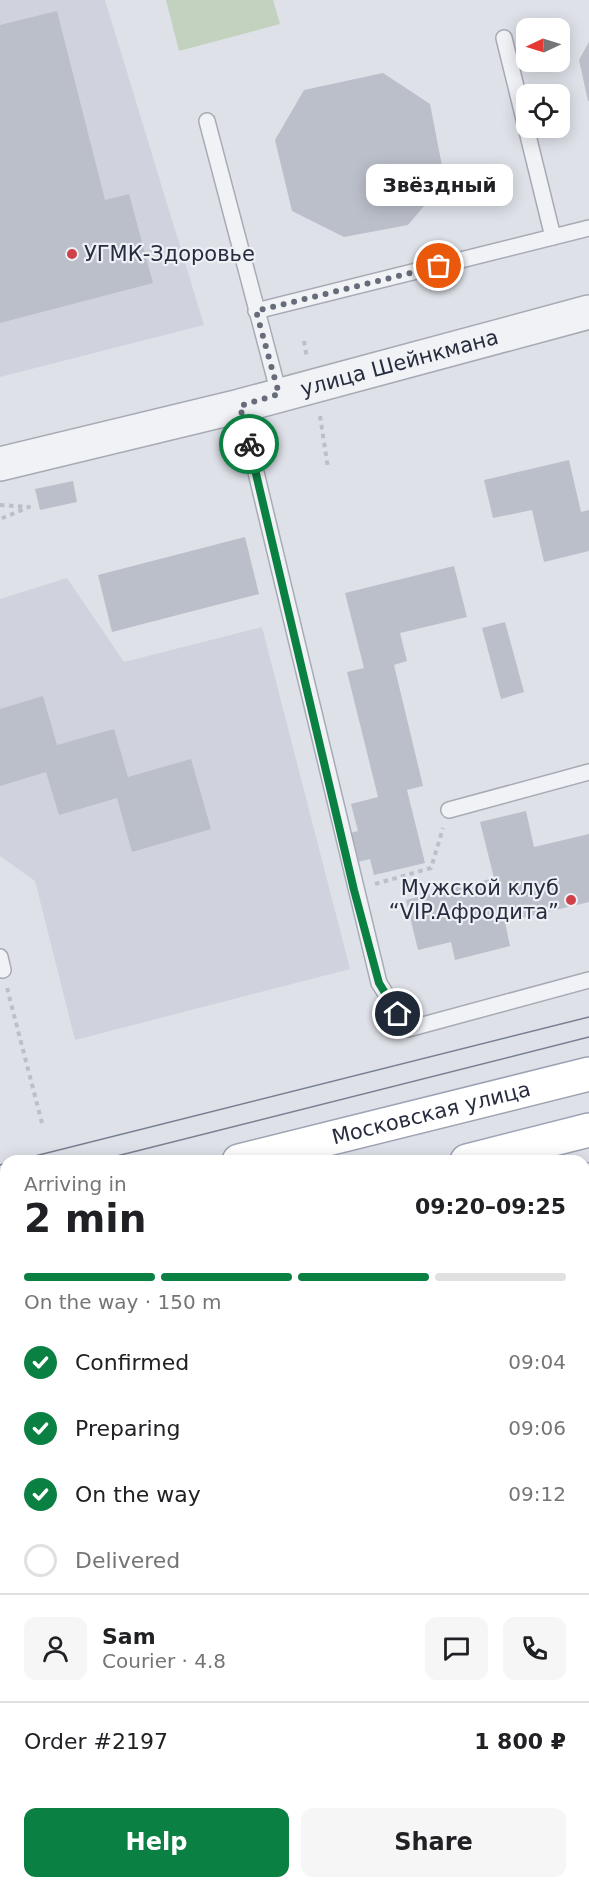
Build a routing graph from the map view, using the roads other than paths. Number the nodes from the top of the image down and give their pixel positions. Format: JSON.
{"nodes":[{"id":1,"x":504,"y":38,"type":"dead end"},
{"id":2,"x":207,"y":121,"type":"dead end"},
{"id":3,"x":589,"y":228,"type":"edge"},
{"id":4,"x":554,"y":237,"type":"junction"},
{"id":5,"x":256,"y":311,"type":"junction"},
{"id":6,"x":589,"y":312,"type":"edge"},
{"id":7,"x":279,"y":394,"type":"junction"},
{"id":8,"x":240,"y":406,"type":"junction"},
{"id":9,"x":0,"y":464,"type":"edge"},
{"id":10,"x":589,"y":772,"type":"edge"},
{"id":11,"x":449,"y":810,"type":"road end"},
{"id":12,"x":589,"y":980,"type":"edge"},
{"id":13,"x":589,"y":1074,"type":"edge"},
{"id":14,"x":589,"y":1130,"type":"edge"},
{"id":15,"x":263,"y":1155,"type":"edge"},
{"id":16,"x":491,"y":1155,"type":"edge"}],
"edges":[{"from":1,"to":4,"type":"lane"},
{"from":2,"to":5,"type":"lane"},
{"from":3,"to":4,"type":"lane"},
{"from":4,"to":5,"type":"lane"},
{"from":5,"to":7,"type":"lane"},
{"from":6,"to":7,"type":"street","name":"улица Шейнкмана"},
{"from":7,"to":8,"type":"street","name":"улица Шейнкмана"},
{"from":8,"to":9,"type":"street","name":"улица Шейнкмана"},
{"from":8,"to":12,"type":"lane"},
{"from":10,"to":11,"type":"lane"},
{"from":13,"to":15,"type":"main road","name":"Московская улица"},
{"from":14,"to":16,"type":"main road"}]}
